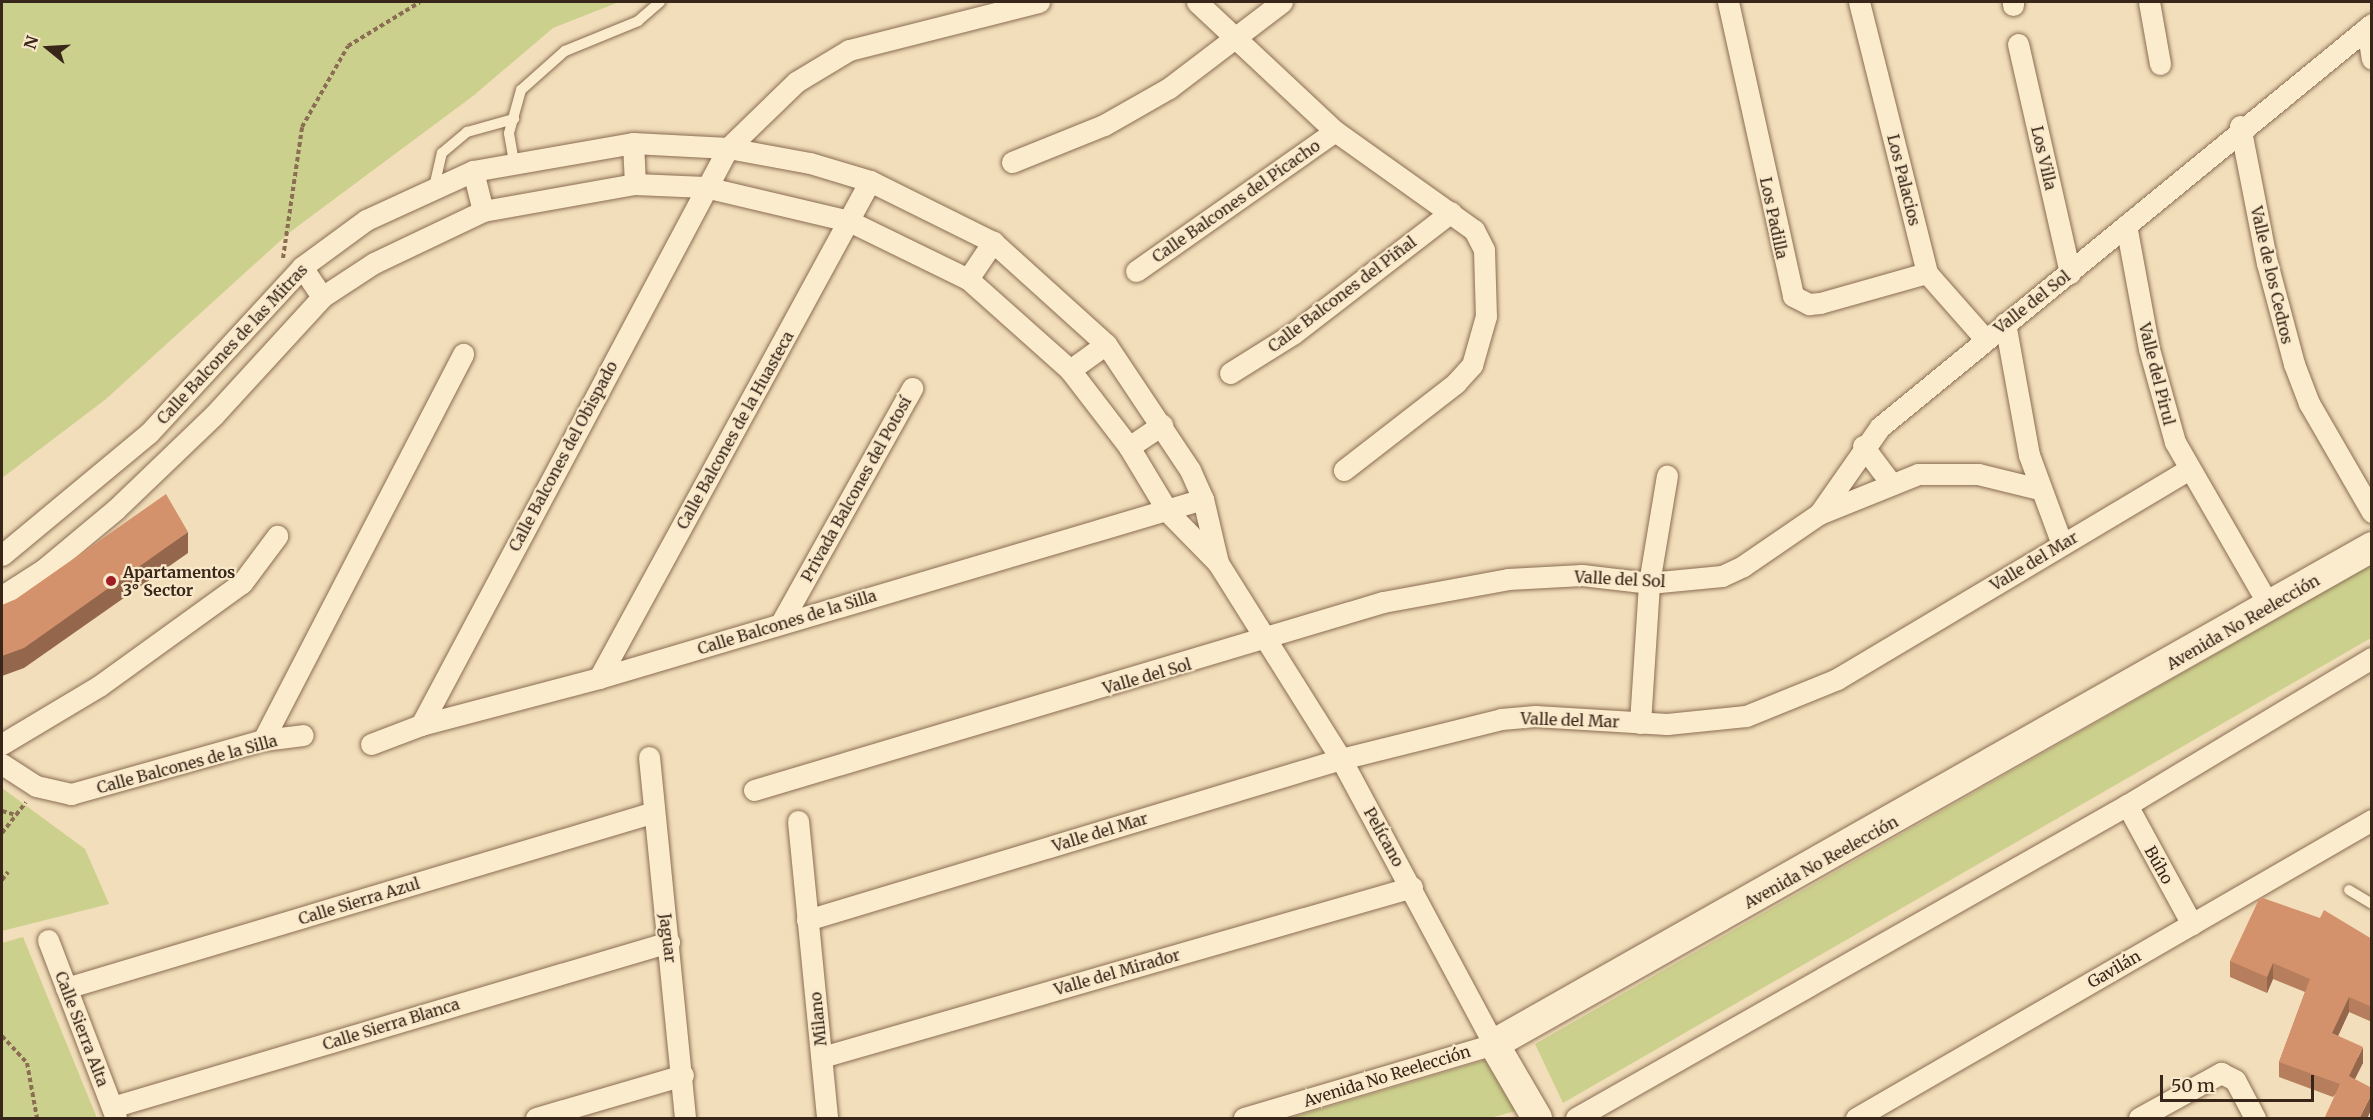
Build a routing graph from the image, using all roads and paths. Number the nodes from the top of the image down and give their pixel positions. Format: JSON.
{"nodes":[{"id":1,"x":420,"y":2,"type":"edge"},
{"id":2,"x":660,"y":2,"type":"edge"},
{"id":3,"x":1039,"y":2,"type":"edge"},
{"id":4,"x":1197,"y":2,"type":"edge"},
{"id":5,"x":1282,"y":2,"type":"edge"},
{"id":6,"x":1728,"y":2,"type":"edge"},
{"id":7,"x":1859,"y":2,"type":"edge"},
{"id":8,"x":2149,"y":2,"type":"edge"},
{"id":9,"x":2369,"y":26,"type":"edge"},
{"id":10,"x":1239,"y":39,"type":"junction"},
{"id":11,"x":2018,"y":44,"type":"dead end"},
{"id":12,"x":2372,"y":59,"type":"edge"},
{"id":13,"x":2160,"y":64,"type":"dead end"},
{"id":14,"x":514,"y":120,"type":"junction"},
{"id":15,"x":2240,"y":126,"type":"junction"},
{"id":16,"x":1335,"y":131,"type":"junction"},
{"id":17,"x":633,"y":143,"type":"junction"},
{"id":18,"x":728,"y":148,"type":"junction"},
{"id":19,"x":514,"y":162,"type":"junction"},
{"id":20,"x":1012,"y":162,"type":"dead end"},
{"id":21,"x":473,"y":171,"type":"junction"},
{"id":22,"x":870,"y":181,"type":"junction"},
{"id":23,"x":635,"y":184,"type":"junction"},
{"id":24,"x":434,"y":187,"type":"junction"},
{"id":25,"x":705,"y":187,"type":"junction"},
{"id":26,"x":483,"y":211,"type":"junction"},
{"id":27,"x":1451,"y":212,"type":"junction"},
{"id":28,"x":849,"y":221,"type":"junction"},
{"id":29,"x":2126,"y":225,"type":"junction"},
{"id":30,"x":993,"y":242,"type":"junction"},
{"id":31,"x":302,"y":267,"type":"junction"},
{"id":32,"x":1136,"y":271,"type":"dead end"},
{"id":33,"x":1928,"y":273,"type":"junction"},
{"id":34,"x":2070,"y":273,"type":"junction"},
{"id":35,"x":968,"y":279,"type":"junction"},
{"id":36,"x":278,"y":291,"type":"junction"},
{"id":37,"x":322,"y":297,"type":"junction"},
{"id":38,"x":2005,"y":323,"type":"junction"},
{"id":39,"x":1986,"y":340,"type":"junction"},
{"id":40,"x":1106,"y":344,"type":"junction"},
{"id":41,"x":463,"y":354,"type":"dead end"},
{"id":42,"x":1070,"y":369,"type":"junction"},
{"id":43,"x":1230,"y":374,"type":"dead end"},
{"id":44,"x":912,"y":388,"type":"dead end"},
{"id":45,"x":1162,"y":425,"type":"junction"},
{"id":46,"x":1863,"y":446,"type":"junction"},
{"id":47,"x":1129,"y":447,"type":"junction"},
{"id":48,"x":1344,"y":470,"type":"dead end"},
{"id":49,"x":2188,"y":470,"type":"junction"},
{"id":50,"x":1667,"y":476,"type":"dead end"},
{"id":51,"x":1890,"y":482,"type":"junction"},
{"id":52,"x":2039,"y":489,"type":"junction"},
{"id":53,"x":1203,"y":499,"type":"junction"},
{"id":54,"x":1168,"y":512,"type":"junction"},
{"id":55,"x":2372,"y":512,"type":"edge"},
{"id":56,"x":1819,"y":514,"type":"junction"},
{"id":57,"x":277,"y":536,"type":"dead end"},
{"id":58,"x":2062,"y":544,"type":"junction"},
{"id":59,"x":2372,"y":547,"type":"edge"},
{"id":60,"x":2,"y":555,"type":"edge"},
{"id":61,"x":1218,"y":562,"type":"junction"},
{"id":62,"x":1649,"y":583,"type":"junction"},
{"id":63,"x":2,"y":596,"type":"edge"},
{"id":64,"x":2270,"y":607,"type":"junction"},
{"id":65,"x":782,"y":621,"type":"junction"},
{"id":66,"x":1264,"y":641,"type":"junction"},
{"id":67,"x":2372,"y":658,"type":"edge"},
{"id":68,"x":599,"y":678,"type":"junction"},
{"id":69,"x":1640,"y":723,"type":"junction"},
{"id":70,"x":422,"y":725,"type":"junction"},
{"id":71,"x":303,"y":735,"type":"dead end"},
{"id":72,"x":263,"y":740,"type":"junction"},
{"id":73,"x":2,"y":744,"type":"edge"},
{"id":74,"x":371,"y":744,"type":"dead end"},
{"id":75,"x":649,"y":757,"type":"dead end"},
{"id":76,"x":1341,"y":759,"type":"junction"},
{"id":77,"x":2,"y":764,"type":"edge"},
{"id":78,"x":36,"y":786,"type":"junction"},
{"id":79,"x":754,"y":790,"type":"dead end"},
{"id":80,"x":2127,"y":805,"type":"junction"},
{"id":81,"x":2,"y":811,"type":"edge"},
{"id":82,"x":651,"y":813,"type":"junction"},
{"id":83,"x":16,"y":815,"type":"junction"},
{"id":84,"x":2372,"y":820,"type":"edge"},
{"id":85,"x":798,"y":821,"type":"dead end"},
{"id":86,"x":2,"y":833,"type":"edge"},
{"id":87,"x":8,"y":872,"type":"dead end"},
{"id":88,"x":2,"y":880,"type":"edge"},
{"id":89,"x":1412,"y":887,"type":"junction"},
{"id":90,"x":2349,"y":890,"type":"dead end"},
{"id":91,"x":2372,"y":904,"type":"edge"},
{"id":92,"x":807,"y":920,"type":"junction"},
{"id":93,"x":2192,"y":924,"type":"junction"},
{"id":94,"x":48,"y":940,"type":"dead end"},
{"id":95,"x":669,"y":942,"type":"junction"},
{"id":96,"x":66,"y":988,"type":"junction"},
{"id":97,"x":2,"y":1036,"type":"edge"},
{"id":98,"x":1494,"y":1044,"type":"junction"},
{"id":99,"x":822,"y":1057,"type":"junction"},
{"id":100,"x":683,"y":1075,"type":"junction"},
{"id":101,"x":114,"y":1113,"type":"edge"},
{"id":102,"x":37,"y":1119,"type":"edge"},
{"id":103,"x":536,"y":1119,"type":"edge"},
{"id":104,"x":685,"y":1119,"type":"edge"},
{"id":105,"x":827,"y":1119,"type":"edge"},
{"id":106,"x":1244,"y":1119,"type":"edge"},
{"id":107,"x":1538,"y":1119,"type":"edge"},
{"id":108,"x":1576,"y":1119,"type":"edge"},
{"id":109,"x":1856,"y":1119,"type":"edge"},
{"id":110,"x":2139,"y":1119,"type":"edge"},
{"id":111,"x":2255,"y":1119,"type":"edge"}],
"edges":[{"from":1,"to":36,"type":"path"},
{"from":2,"to":14,"type":"lane"},
{"from":3,"to":18,"type":"street","name":"Calle Balcones del Obispado"},
{"from":4,"to":10,"type":"street"},
{"from":5,"to":10,"type":"street"},
{"from":6,"to":33,"type":"street","name":"Los Padilla"},
{"from":7,"to":33,"type":"street","name":"Los Palacios"},
{"from":8,"to":13,"type":"street"},
{"from":9,"to":12,"type":"street"},
{"from":9,"to":15,"type":"street","name":"Valle del Sol"},
{"from":10,"to":16,"type":"street"},
{"from":10,"to":20,"type":"street"},
{"from":11,"to":34,"type":"street","name":"Los Villa"},
{"from":14,"to":19,"type":"lane"},
{"from":14,"to":24,"type":"lane"},
{"from":15,"to":29,"type":"street","name":"Valle del Sol"},
{"from":15,"to":55,"type":"street","name":"Valle de los Cedros"},
{"from":16,"to":27,"type":"street"},
{"from":16,"to":32,"type":"street","name":"Calle Balcones del Picacho"},
{"from":17,"to":18,"type":"street","name":"Calle Balcones de las Mitras"},
{"from":17,"to":19,"type":"street","name":"Calle Balcones de las Mitras"},
{"from":17,"to":23,"type":"street"},
{"from":18,"to":22,"type":"street","name":"Calle Balcones de las Mitras"},
{"from":18,"to":25,"type":"street","name":"Calle Balcones del Obispado"},
{"from":19,"to":21,"type":"street","name":"Calle Balcones de las Mitras"},
{"from":21,"to":24,"type":"street","name":"Calle Balcones de las Mitras"},
{"from":21,"to":26,"type":"street"},
{"from":22,"to":28,"type":"street","name":"Calle Balcones de la Huasteca"},
{"from":22,"to":30,"type":"street","name":"Calle Balcones de las Mitras"},
{"from":23,"to":25,"type":"street","name":"Calle Balcones de las Mitras"},
{"from":23,"to":26,"type":"street","name":"Calle Balcones de las Mitras"},
{"from":24,"to":31,"type":"street","name":"Calle Balcones de las Mitras"},
{"from":25,"to":28,"type":"street","name":"Calle Balcones de las Mitras"},
{"from":25,"to":70,"type":"street","name":"Calle Balcones del Obispado"},
{"from":26,"to":37,"type":"street","name":"Calle Balcones de las Mitras"},
{"from":27,"to":43,"type":"street","name":"Calle Balcones del Piñal"},
{"from":27,"to":48,"type":"street"},
{"from":28,"to":35,"type":"street","name":"Calle Balcones de las Mitras"},
{"from":28,"to":68,"type":"street","name":"Calle Balcones de la Huasteca"},
{"from":29,"to":34,"type":"street","name":"Valle del Sol"},
{"from":29,"to":49,"type":"street","name":"Valle del Pirul"},
{"from":30,"to":35,"type":"street"},
{"from":30,"to":40,"type":"street","name":"Calle Balcones de las Mitras"},
{"from":31,"to":36,"type":"street","name":"Calle Balcones de las Mitras"},
{"from":31,"to":37,"type":"street"},
{"from":33,"to":39,"type":"street","name":"Los Palacios"},
{"from":34,"to":38,"type":"street","name":"Valle del Sol"},
{"from":35,"to":42,"type":"street","name":"Calle Balcones de las Mitras"},
{"from":36,"to":60,"type":"street","name":"Calle Balcones de las Mitras"},
{"from":37,"to":63,"type":"street","name":"Calle Balcones de las Mitras"},
{"from":38,"to":39,"type":"street","name":"Valle del Sol"},
{"from":38,"to":52,"type":"street"},
{"from":39,"to":46,"type":"street","name":"Valle del Sol"},
{"from":40,"to":42,"type":"street"},
{"from":40,"to":45,"type":"street","name":"Calle Balcones de las Mitras"},
{"from":41,"to":72,"type":"street"},
{"from":42,"to":47,"type":"street","name":"Calle Balcones de las Mitras"},
{"from":44,"to":65,"type":"street","name":"Privada Balcones del Potosí"},
{"from":45,"to":47,"type":"street"},
{"from":45,"to":53,"type":"street","name":"Calle Balcones de las Mitras"},
{"from":46,"to":51,"type":"street"},
{"from":46,"to":56,"type":"street","name":"Valle del Sol"},
{"from":47,"to":54,"type":"street","name":"Calle Balcones de las Mitras"},
{"from":49,"to":58,"type":"street","name":"Valle del Mar"},
{"from":49,"to":64,"type":"street","name":"Valle del Pirul"},
{"from":50,"to":62,"type":"street"},
{"from":51,"to":52,"type":"street"},
{"from":51,"to":56,"type":"street"},
{"from":52,"to":58,"type":"street"},
{"from":53,"to":54,"type":"street","name":"Calle Balcones de la Silla"},
{"from":53,"to":61,"type":"street","name":"Pelícano"},
{"from":54,"to":61,"type":"street","name":"Pelícano"},
{"from":54,"to":65,"type":"street","name":"Calle Balcones de la Silla"},
{"from":56,"to":62,"type":"street","name":"Valle del Sol"},
{"from":57,"to":73,"type":"street"},
{"from":58,"to":69,"type":"street","name":"Valle del Mar"},
{"from":59,"to":64,"type":"street","name":"Avenida No Reelección"},
{"from":61,"to":66,"type":"street","name":"Pelícano"},
{"from":62,"to":66,"type":"street","name":"Valle del Sol"},
{"from":62,"to":69,"type":"street"},
{"from":64,"to":98,"type":"street","name":"Avenida No Reelección"},
{"from":65,"to":68,"type":"street","name":"Calle Balcones de la Silla"},
{"from":66,"to":76,"type":"street","name":"Pelícano"},
{"from":66,"to":79,"type":"street","name":"Valle del Sol"},
{"from":67,"to":80,"type":"street"},
{"from":68,"to":70,"type":"street","name":"Calle Balcones de la Silla"},
{"from":69,"to":76,"type":"street","name":"Valle del Mar"},
{"from":70,"to":74,"type":"street","name":"Calle Balcones de la Silla"},
{"from":71,"to":72,"type":"street","name":"Calle Balcones de la Silla"},
{"from":72,"to":78,"type":"street","name":"Calle Balcones de la Silla"},
{"from":75,"to":82,"type":"street","name":"Jaguar"},
{"from":76,"to":89,"type":"street","name":"Pelícano"},
{"from":76,"to":92,"type":"street","name":"Valle del Mar"},
{"from":77,"to":78,"type":"street"},
{"from":78,"to":83,"type":"path"},
{"from":80,"to":93,"type":"street","name":"Búho"},
{"from":80,"to":108,"type":"street"},
{"from":81,"to":83,"type":"path"},
{"from":82,"to":95,"type":"street","name":"Jaguar"},
{"from":82,"to":96,"type":"street","name":"Calle Sierra Azul"},
{"from":83,"to":86,"type":"path"},
{"from":84,"to":93,"type":"street","name":"Gavilán"},
{"from":85,"to":92,"type":"street","name":"Milano"},
{"from":87,"to":88,"type":"path"},
{"from":89,"to":98,"type":"street","name":"Pelícano"},
{"from":89,"to":99,"type":"street","name":"Valle del Mirador"},
{"from":90,"to":91,"type":"lane"},
{"from":92,"to":99,"type":"street","name":"Milano"},
{"from":93,"to":109,"type":"street","name":"Gavilán"},
{"from":94,"to":96,"type":"street","name":"Calle Sierra Alta"},
{"from":95,"to":100,"type":"street","name":"Jaguar"},
{"from":95,"to":101,"type":"street","name":"Calle Sierra Blanca"},
{"from":96,"to":101,"type":"street","name":"Calle Sierra Alta"},
{"from":97,"to":102,"type":"path"},
{"from":98,"to":106,"type":"street","name":"Avenida No Reelección"},
{"from":98,"to":107,"type":"street","name":"Pelícano"},
{"from":99,"to":105,"type":"street","name":"Milano"},
{"from":100,"to":103,"type":"street"},
{"from":100,"to":104,"type":"street","name":"Jaguar"},
{"from":110,"to":111,"type":"street"}]}
